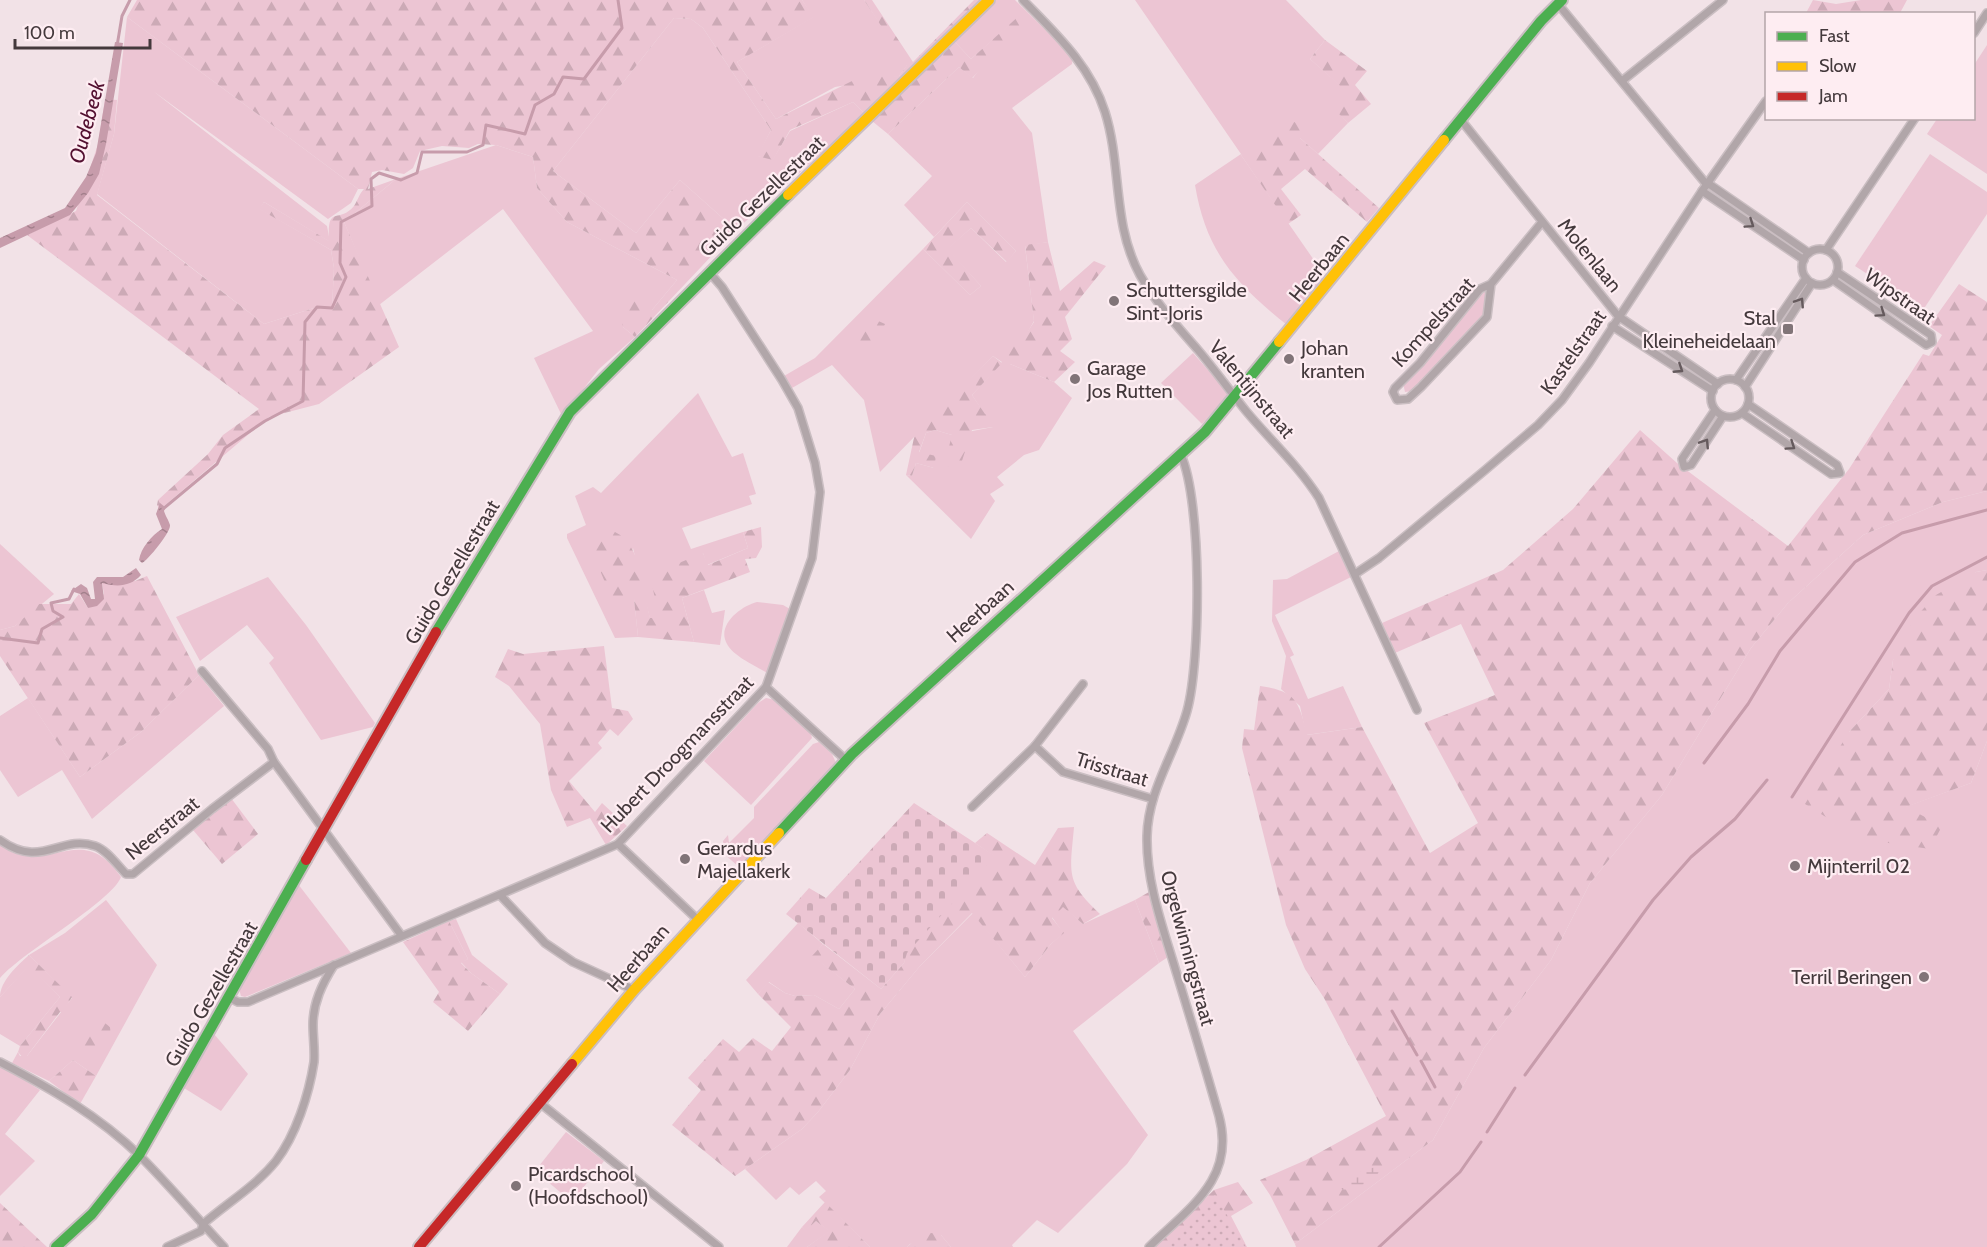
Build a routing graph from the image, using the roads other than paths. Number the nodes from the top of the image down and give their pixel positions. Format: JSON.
{"nodes":[{"id":1,"x":989,"y":0,"type":"edge"},
{"id":2,"x":1023,"y":0,"type":"edge"},
{"id":3,"x":1723,"y":0,"type":"edge"},
{"id":4,"x":1560,"y":2,"type":"edge"},
{"id":5,"x":1987,"y":13,"type":"edge"},
{"id":6,"x":1975,"y":31,"type":"edge"},
{"id":7,"x":1622,"y":81,"type":"junction"},
{"id":8,"x":1765,"y":104,"type":"edge"},
{"id":9,"x":1461,"y":120,"type":"junction"},
{"id":10,"x":1911,"y":120,"type":"edge"},
{"id":11,"x":1706,"y":187,"type":"junction"},
{"id":12,"x":1542,"y":222,"type":"junction"},
{"id":13,"x":1826,"y":250,"type":"junction"},
{"id":14,"x":1809,"y":253,"type":"junction"},
{"id":15,"x":1804,"y":260,"type":"junction"},
{"id":16,"x":709,"y":272,"type":"junction"},
{"id":17,"x":1837,"y":272,"type":"junction"},
{"id":18,"x":1809,"y":280,"type":"junction"},
{"id":19,"x":1833,"y":280,"type":"junction"},
{"id":20,"x":1491,"y":284,"type":"junction"},
{"id":21,"x":1618,"y":316,"type":"junction"},
{"id":22,"x":1612,"y":326,"type":"junction"},
{"id":23,"x":1736,"y":380,"type":"junction"},
{"id":24,"x":1718,"y":384,"type":"junction"},
{"id":25,"x":1745,"y":387,"type":"junction"},
{"id":26,"x":1713,"y":391,"type":"junction"},
{"id":27,"x":1236,"y":397,"type":"junction"},
{"id":28,"x":1748,"y":404,"type":"junction"},
{"id":29,"x":1715,"y":410,"type":"junction"},
{"id":30,"x":1742,"y":413,"type":"junction"},
{"id":31,"x":1723,"y":416,"type":"junction"},
{"id":32,"x":1181,"y":455,"type":"junction"},
{"id":33,"x":1355,"y":574,"type":"junction"},
{"id":34,"x":202,"y":670,"type":"dead end"},
{"id":35,"x":1083,"y":684,"type":"dead end"},
{"id":36,"x":766,"y":687,"type":"junction"},
{"id":37,"x":1417,"y":710,"type":"dead end"},
{"id":38,"x":1035,"y":746,"type":"junction"},
{"id":39,"x":846,"y":760,"type":"junction"},
{"id":40,"x":274,"y":762,"type":"junction"},
{"id":41,"x":1153,"y":799,"type":"junction"},
{"id":42,"x":972,"y":807,"type":"dead end"},
{"id":43,"x":324,"y":830,"type":"junction"},
{"id":44,"x":0,"y":840,"type":"edge"},
{"id":45,"x":618,"y":844,"type":"junction"},
{"id":46,"x":500,"y":896,"type":"junction"},
{"id":47,"x":698,"y":919,"type":"junction"},
{"id":48,"x":401,"y":935,"type":"junction"},
{"id":49,"x":334,"y":965,"type":"junction"},
{"id":50,"x":633,"y":990,"type":"junction"},
{"id":51,"x":230,"y":998,"type":"junction"},
{"id":52,"x":0,"y":1062,"type":"edge"},
{"id":53,"x":540,"y":1103,"type":"junction"},
{"id":54,"x":139,"y":1155,"type":"junction"},
{"id":55,"x":203,"y":1224,"type":"junction"},
{"id":56,"x":56,"y":1247,"type":"edge"},
{"id":57,"x":167,"y":1247,"type":"edge"},
{"id":58,"x":224,"y":1247,"type":"edge"},
{"id":59,"x":419,"y":1247,"type":"edge"},
{"id":60,"x":719,"y":1247,"type":"edge"},
{"id":61,"x":1149,"y":1247,"type":"edge"}],
"edges":[{"from":1,"to":16,"type":"street","name":"Guido Gezellestraat"},
{"from":2,"to":27,"type":"street","name":"Valentijnstraat"},
{"from":3,"to":7,"type":"street"},
{"from":4,"to":7,"type":"street"},
{"from":4,"to":9,"type":"street","name":"Heerbaan"},
{"from":5,"to":6,"type":"street"},
{"from":7,"to":11,"type":"street"},
{"from":8,"to":11,"type":"street","name":"Kastelstraat"},
{"from":9,"to":12,"type":"street","name":"Molenlaan"},
{"from":9,"to":27,"type":"street","name":"Heerbaan"},
{"from":10,"to":13,"type":"street"},
{"from":11,"to":14,"type":"street"},
{"from":11,"to":15,"type":"street","one_way":true},
{"from":11,"to":21,"type":"street","name":"Kastelstraat"},
{"from":12,"to":20,"type":"street","name":"Kompelstraat"},
{"from":12,"to":21,"type":"street","name":"Molenlaan"},
{"from":13,"to":14,"type":"street"},
{"from":13,"to":17,"type":"street"},
{"from":14,"to":15,"type":"street"},
{"from":15,"to":18,"type":"street"},
{"from":16,"to":36,"type":"street","name":"Hubert Droogmansstraat"},
{"from":16,"to":43,"type":"street","name":"Guido Gezellestraat"},
{"from":17,"to":19,"type":"street"},
{"from":19,"to":17,"type":"street","name":"Wipstraat","one_way":true},
{"from":18,"to":19,"type":"street"},
{"from":18,"to":23,"type":"street"},
{"from":25,"to":18,"type":"street","one_way":true},
{"from":20,"to":20,"type":"street","name":"Kompelstraat"},
{"from":21,"to":22,"type":"street","name":"Kastelstraat"},
{"from":21,"to":24,"type":"street","name":"Molenlaan"},
{"from":22,"to":26,"type":"street","one_way":true},
{"from":22,"to":33,"type":"street","name":"Kastelstraat"},
{"from":23,"to":24,"type":"street"},
{"from":23,"to":25,"type":"street"},
{"from":24,"to":26,"type":"street"},
{"from":25,"to":28,"type":"street"},
{"from":26,"to":29,"type":"street"},
{"from":27,"to":32,"type":"street","name":"Heerbaan"},
{"from":27,"to":33,"type":"street","name":"Valentijnstraat"},
{"from":28,"to":30,"type":"street"},
{"from":30,"to":28,"type":"street","one_way":true},
{"from":29,"to":31,"type":"street"},
{"from":29,"to":31,"type":"street","one_way":true},
{"from":30,"to":31,"type":"street"},
{"from":32,"to":39,"type":"street","name":"Heerbaan"},
{"from":32,"to":41,"type":"street","name":"Orgelwinningstraat"},
{"from":33,"to":37,"type":"street","name":"Valentijnstraat"},
{"from":34,"to":40,"type":"street"},
{"from":35,"to":38,"type":"street"},
{"from":36,"to":39,"type":"street"},
{"from":36,"to":45,"type":"street","name":"Hubert Droogmansstraat"},
{"from":38,"to":41,"type":"street","name":"Trisstraat"},
{"from":38,"to":42,"type":"street"},
{"from":39,"to":47,"type":"street","name":"Heerbaan"},
{"from":40,"to":43,"type":"street"},
{"from":40,"to":44,"type":"street","name":"Neerstraat"},
{"from":41,"to":61,"type":"street","name":"Orgelwinningstraat"},
{"from":43,"to":48,"type":"street"},
{"from":43,"to":51,"type":"street","name":"Guido Gezellestraat"},
{"from":45,"to":46,"type":"street","name":"Hubert Droogmansstraat"},
{"from":45,"to":47,"type":"street"},
{"from":46,"to":48,"type":"street","name":"Hubert Droogmansstraat"},
{"from":46,"to":50,"type":"street"},
{"from":47,"to":50,"type":"street","name":"Heerbaan"},
{"from":48,"to":49,"type":"street","name":"Hubert Droogmansstraat"},
{"from":49,"to":51,"type":"street","name":"Hubert Droogmansstraat"},
{"from":49,"to":55,"type":"street"},
{"from":50,"to":53,"type":"street","name":"Heerbaan"},
{"from":51,"to":54,"type":"street","name":"Guido Gezellestraat"},
{"from":52,"to":54,"type":"street"},
{"from":53,"to":59,"type":"street","name":"Heerbaan"},
{"from":53,"to":60,"type":"street"},
{"from":54,"to":55,"type":"street"},
{"from":54,"to":56,"type":"street","name":"Guido Gezellestraat"},
{"from":55,"to":57,"type":"street"},
{"from":55,"to":58,"type":"street"}]}
